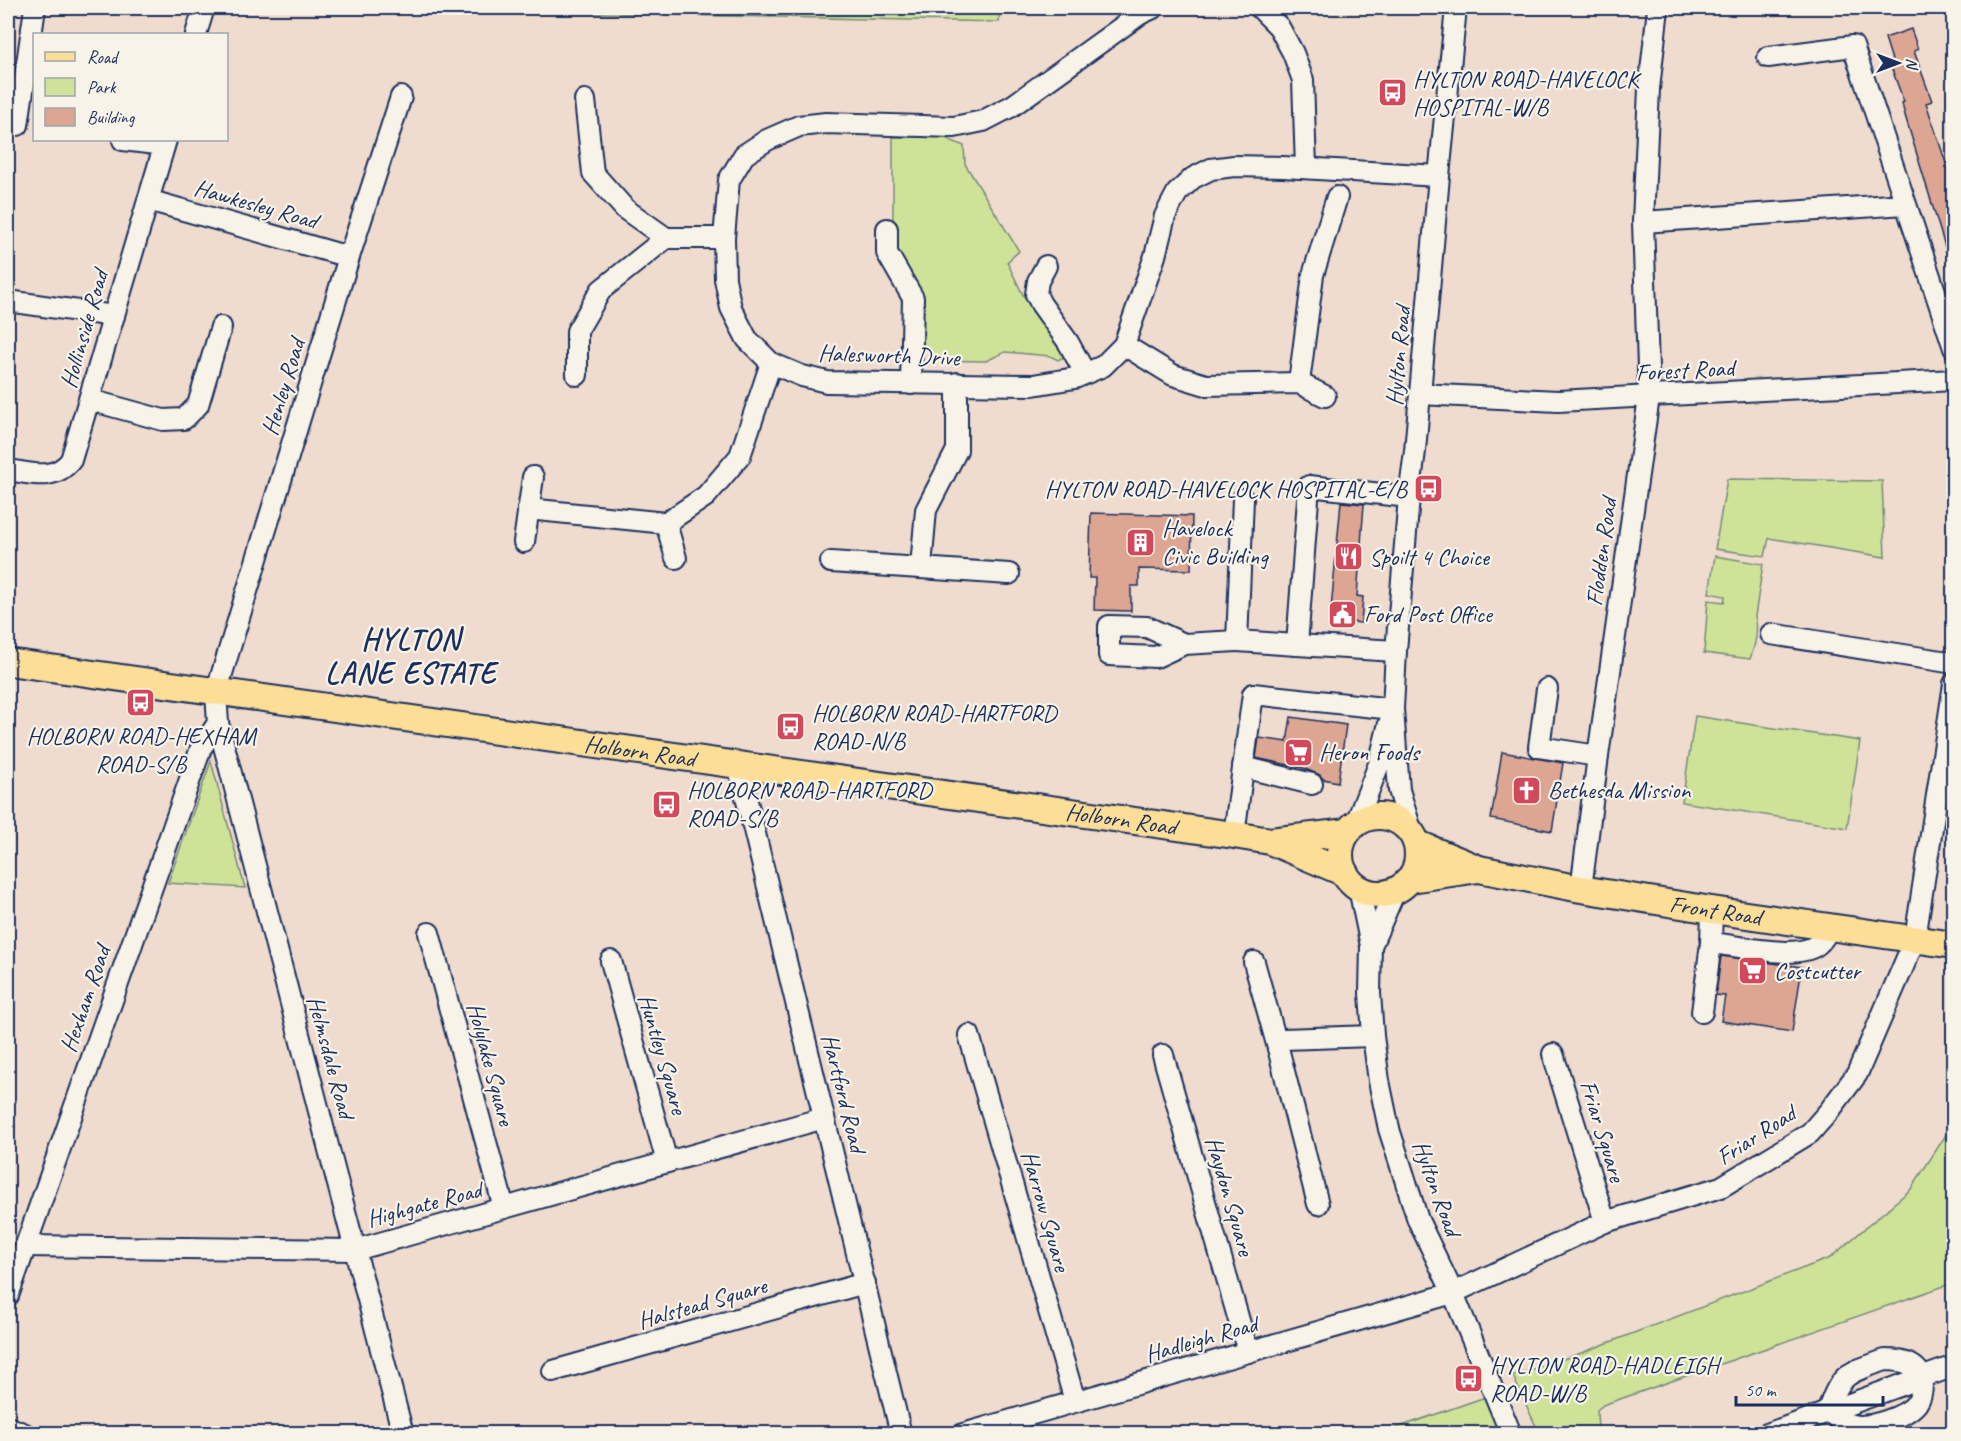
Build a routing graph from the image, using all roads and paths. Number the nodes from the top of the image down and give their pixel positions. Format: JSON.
{"nodes":[{"id":1,"x":35,"y":8,"type":"edge"},
{"id":2,"x":204,"y":8,"type":"edge"},
{"id":3,"x":1260,"y":8,"type":"edge"},
{"id":4,"x":1456,"y":8,"type":"edge"},
{"id":5,"x":1658,"y":8,"type":"edge"},
{"id":6,"x":1143,"y":10,"type":"edge"},
{"id":7,"x":196,"y":33,"type":"edge"},
{"id":8,"x":1768,"y":57,"type":"dead end"},
{"id":9,"x":401,"y":97,"type":"dead end"},
{"id":10,"x":585,"y":100,"type":"dead end"},
{"id":11,"x":20,"y":125,"type":"edge"},
{"id":12,"x":144,"y":141,"type":"edge"},
{"id":13,"x":165,"y":142,"type":"edge"},
{"id":14,"x":1306,"y":168,"type":"junction"},
{"id":15,"x":1439,"y":176,"type":"junction"},
{"id":16,"x":1337,"y":197,"type":"dead end"},
{"id":17,"x":148,"y":200,"type":"junction"},
{"id":18,"x":1905,"y":204,"type":"junction"},
{"id":19,"x":1643,"y":222,"type":"junction"},
{"id":20,"x":887,"y":229,"type":"dead end"},
{"id":21,"x":666,"y":238,"type":"junction"},
{"id":22,"x":724,"y":238,"type":"junction"},
{"id":23,"x":349,"y":257,"type":"junction"},
{"id":24,"x":1046,"y":266,"type":"dead end"},
{"id":25,"x":8,"y":301,"type":"edge"},
{"id":26,"x":114,"y":316,"type":"junction"},
{"id":27,"x":221,"y":327,"type":"dead end"},
{"id":28,"x":1124,"y":345,"type":"junction"},
{"id":29,"x":1953,"y":348,"type":"edge"},
{"id":30,"x":771,"y":363,"type":"junction"},
{"id":31,"x":1085,"y":373,"type":"junction"},
{"id":32,"x":577,"y":375,"type":"dead end"},
{"id":33,"x":1953,"y":380,"type":"edge"},
{"id":34,"x":957,"y":383,"type":"junction"},
{"id":35,"x":1299,"y":383,"type":"junction"},
{"id":36,"x":911,"y":384,"type":"junction"},
{"id":37,"x":1420,"y":394,"type":"junction"},
{"id":38,"x":1325,"y":396,"type":"dead end"},
{"id":39,"x":1649,"y":397,"type":"junction"},
{"id":40,"x":90,"y":400,"type":"junction"},
{"id":41,"x":8,"y":470,"type":"edge"},
{"id":42,"x":532,"y":477,"type":"dead end"},
{"id":43,"x":1409,"y":497,"type":"junction"},
{"id":44,"x":1243,"y":499,"type":"dead end"},
{"id":45,"x":528,"y":509,"type":"junction"},
{"id":46,"x":666,"y":523,"type":"junction"},
{"id":47,"x":524,"y":542,"type":"dead end"},
{"id":48,"x":676,"y":558,"type":"dead end"},
{"id":49,"x":831,"y":562,"type":"dead end"},
{"id":50,"x":921,"y":567,"type":"junction"},
{"id":51,"x":1009,"y":574,"type":"dead end"},
{"id":52,"x":1771,"y":634,"type":"dead end"},
{"id":53,"x":1237,"y":641,"type":"junction"},
{"id":54,"x":1184,"y":644,"type":"dead end"},
{"id":55,"x":1297,"y":645,"type":"junction"},
{"id":56,"x":1396,"y":651,"type":"junction"},
{"id":57,"x":8,"y":662,"type":"edge"},
{"id":58,"x":1953,"y":663,"type":"edge"},
{"id":59,"x":1953,"y":684,"type":"edge"},
{"id":60,"x":1547,"y":689,"type":"dead end"},
{"id":61,"x":216,"y":693,"type":"junction"},
{"id":62,"x":1393,"y":709,"type":"junction"},
{"id":63,"x":218,"y":723,"type":"junction"},
{"id":64,"x":1598,"y":756,"type":"junction"},
{"id":65,"x":738,"y":764,"type":"junction"},
{"id":66,"x":1243,"y":767,"type":"junction"},
{"id":67,"x":1312,"y":784,"type":"dead end"},
{"id":68,"x":1351,"y":828,"type":"junction"},
{"id":69,"x":1234,"y":834,"type":"junction"},
{"id":70,"x":1414,"y":837,"type":"junction"},
{"id":71,"x":1270,"y":841,"type":"junction"},
{"id":72,"x":1479,"y":869,"type":"junction"},
{"id":73,"x":1352,"y":881,"type":"junction"},
{"id":74,"x":1403,"y":885,"type":"junction"},
{"id":75,"x":1581,"y":889,"type":"junction"},
{"id":76,"x":1712,"y":910,"type":"junction"},
{"id":77,"x":1830,"y":927,"type":"junction"},
{"id":78,"x":429,"y":933,"type":"dead end"},
{"id":79,"x":1915,"y":939,"type":"junction"},
{"id":80,"x":1711,"y":943,"type":"junction"},
{"id":81,"x":1953,"y":945,"type":"edge"},
{"id":82,"x":1371,"y":946,"type":"junction"},
{"id":83,"x":610,"y":961,"type":"dead end"},
{"id":84,"x":1254,"y":962,"type":"dead end"},
{"id":85,"x":1702,"y":1012,"type":"dead end"},
{"id":86,"x":969,"y":1035,"type":"dead end"},
{"id":87,"x":1373,"y":1036,"type":"junction"},
{"id":88,"x":1278,"y":1048,"type":"junction"},
{"id":89,"x":1553,"y":1054,"type":"dead end"},
{"id":90,"x":1163,"y":1055,"type":"dead end"},
{"id":91,"x":824,"y":1118,"type":"junction"},
{"id":92,"x":667,"y":1162,"type":"junction"},
{"id":93,"x":1318,"y":1204,"type":"dead end"},
{"id":94,"x":504,"y":1208,"type":"junction"},
{"id":95,"x":1605,"y":1222,"type":"junction"},
{"id":96,"x":25,"y":1246,"type":"junction"},
{"id":97,"x":355,"y":1250,"type":"junction"},
{"id":98,"x":865,"y":1283,"type":"junction"},
{"id":99,"x":1453,"y":1293,"type":"junction"},
{"id":100,"x":8,"y":1296,"type":"edge"},
{"id":101,"x":1248,"y":1352,"type":"junction"},
{"id":102,"x":1953,"y":1366,"type":"edge"},
{"id":103,"x":553,"y":1371,"type":"dead end"},
{"id":104,"x":1922,"y":1377,"type":"junction"},
{"id":105,"x":1075,"y":1401,"type":"junction"},
{"id":106,"x":1828,"y":1411,"type":"junction"},
{"id":107,"x":8,"y":1427,"type":"edge"},
{"id":108,"x":25,"y":1434,"type":"edge"},
{"id":109,"x":403,"y":1434,"type":"edge"},
{"id":110,"x":901,"y":1434,"type":"edge"},
{"id":111,"x":963,"y":1434,"type":"edge"},
{"id":112,"x":1511,"y":1434,"type":"edge"},
{"id":113,"x":1767,"y":1434,"type":"edge"}],
"edges":[{"from":1,"to":11,"type":"street"},
{"from":2,"to":7,"type":"street"},
{"from":3,"to":14,"type":"street"},
{"from":4,"to":15,"type":"street","name":"Hylton Road"},
{"from":5,"to":19,"type":"street","name":"Flodden Road"},
{"from":6,"to":22,"type":"street","name":"Halesworth Drive"},
{"from":8,"to":18,"type":"street"},
{"from":9,"to":23,"type":"street","name":"Henley Road"},
{"from":10,"to":21,"type":"street"},
{"from":12,"to":13,"type":"street"},
{"from":13,"to":17,"type":"street","name":"Hollinside Road"},
{"from":14,"to":15,"type":"street","name":"Halesworth Drive"},
{"from":14,"to":28,"type":"street","name":"Halesworth Drive"},
{"from":15,"to":37,"type":"street","name":"Hylton Road"},
{"from":16,"to":35,"type":"street"},
{"from":17,"to":23,"type":"street","name":"Hawkesley Road"},
{"from":17,"to":26,"type":"street","name":"Hollinside Road"},
{"from":18,"to":19,"type":"street"},
{"from":18,"to":29,"type":"street"},
{"from":19,"to":39,"type":"street","name":"Flodden Road"},
{"from":20,"to":36,"type":"street"},
{"from":21,"to":22,"type":"street"},
{"from":21,"to":32,"type":"street"},
{"from":22,"to":30,"type":"street","name":"Halesworth Drive"},
{"from":23,"to":61,"type":"street","name":"Henley Road"},
{"from":24,"to":31,"type":"street"},
{"from":25,"to":26,"type":"street"},
{"from":26,"to":40,"type":"street","name":"Hollinside Road"},
{"from":27,"to":40,"type":"street"},
{"from":28,"to":31,"type":"street","name":"Halesworth Drive"},
{"from":28,"to":35,"type":"street"},
{"from":30,"to":36,"type":"street","name":"Halesworth Drive"},
{"from":30,"to":46,"type":"street"},
{"from":31,"to":34,"type":"street","name":"Halesworth Drive"},
{"from":33,"to":39,"type":"street","name":"Forest Road"},
{"from":34,"to":36,"type":"street","name":"Halesworth Drive"},
{"from":34,"to":50,"type":"street"},
{"from":35,"to":38,"type":"street"},
{"from":37,"to":39,"type":"street","name":"Forest Road"},
{"from":37,"to":43,"type":"street","name":"Hylton Road"},
{"from":39,"to":64,"type":"street","name":"Flodden Road"},
{"from":40,"to":41,"type":"street","name":"Hollinside Road"},
{"from":42,"to":45,"type":"street"},
{"from":43,"to":55,"type":"street"},
{"from":43,"to":56,"type":"street","name":"Hylton Road"},
{"from":44,"to":53,"type":"street"},
{"from":45,"to":46,"type":"street"},
{"from":45,"to":47,"type":"street"},
{"from":46,"to":48,"type":"street"},
{"from":49,"to":50,"type":"street"},
{"from":50,"to":51,"type":"street"},
{"from":52,"to":58,"type":"street"},
{"from":53,"to":54,"type":"street"},
{"from":53,"to":55,"type":"street"},
{"from":55,"to":56,"type":"street"},
{"from":56,"to":62,"type":"street","name":"Hylton Road"},
{"from":57,"to":61,"type":"main road","name":"Holborn Road"},
{"from":59,"to":79,"type":"street","name":"Friar Road"},
{"from":60,"to":64,"type":"street"},
{"from":61,"to":63,"type":"street","name":"Helmsdale Road"},
{"from":61,"to":65,"type":"main road","name":"Holborn Road"},
{"from":62,"to":66,"type":"street"},
{"from":62,"to":68,"type":"street","name":"Hylton Road"},
{"from":62,"to":70,"type":"street","name":"Hylton Road"},
{"from":63,"to":96,"type":"street","name":"Hexham Road"},
{"from":63,"to":97,"type":"street","name":"Helmsdale Road"},
{"from":64,"to":75,"type":"street","name":"Flodden Road"},
{"from":65,"to":69,"type":"main road","name":"Holborn Road"},
{"from":65,"to":91,"type":"street","name":"Hartford Road"},
{"from":66,"to":67,"type":"street"},
{"from":66,"to":69,"type":"street"},
{"from":68,"to":70,"type":"main road"},
{"from":68,"to":71,"type":"main road","name":"Holborn Road"},
{"from":68,"to":73,"type":"main road"},
{"from":69,"to":71,"type":"main road","name":"Holborn Road"},
{"from":70,"to":72,"type":"main road","name":"Front Road"},
{"from":70,"to":74,"type":"main road"},
{"from":71,"to":73,"type":"main road","name":"Holborn Road"},
{"from":72,"to":74,"type":"main road","name":"Front Road"},
{"from":72,"to":75,"type":"main road","name":"Front Road"},
{"from":73,"to":74,"type":"main road"},
{"from":73,"to":82,"type":"street","name":"Hylton Road"},
{"from":74,"to":82,"type":"street","name":"Hylton Road"},
{"from":75,"to":76,"type":"main road","name":"Front Road"},
{"from":76,"to":77,"type":"main road","name":"Front Road"},
{"from":76,"to":80,"type":"street"},
{"from":77,"to":79,"type":"main road","name":"Front Road"},
{"from":77,"to":80,"type":"street"},
{"from":78,"to":94,"type":"street","name":"Holylake Square"},
{"from":79,"to":81,"type":"main road","name":"Front Road"},
{"from":79,"to":95,"type":"street","name":"Friar Road"},
{"from":80,"to":85,"type":"street"},
{"from":82,"to":87,"type":"street","name":"Hylton Road"},
{"from":83,"to":92,"type":"street","name":"Huntley Square"},
{"from":84,"to":88,"type":"street"},
{"from":86,"to":105,"type":"street","name":"Harrow Square"},
{"from":87,"to":88,"type":"street"},
{"from":87,"to":99,"type":"street","name":"Hylton Road"},
{"from":88,"to":93,"type":"street"},
{"from":89,"to":95,"type":"street","name":"Friar Square"},
{"from":90,"to":101,"type":"street","name":"Haydon Square"},
{"from":91,"to":92,"type":"street","name":"Highgate Road"},
{"from":91,"to":98,"type":"street","name":"Hartford Road"},
{"from":92,"to":94,"type":"street","name":"Highgate Road"},
{"from":94,"to":97,"type":"street","name":"Highgate Road"},
{"from":95,"to":99,"type":"street","name":"Friar Road"},
{"from":96,"to":97,"type":"street","name":"Highgate Road"},
{"from":96,"to":100,"type":"street","name":"Hexham Road"},
{"from":97,"to":109,"type":"street","name":"Helmsdale Road"},
{"from":98,"to":103,"type":"street","name":"Halstead Square"},
{"from":98,"to":110,"type":"street","name":"Hartford Road"},
{"from":99,"to":101,"type":"street","name":"Hadleigh Road"},
{"from":99,"to":112,"type":"street","name":"Hylton Road"},
{"from":101,"to":105,"type":"street","name":"Hadleigh Road"},
{"from":102,"to":104,"type":"street"},
{"from":104,"to":106,"type":"street"},
{"from":104,"to":106,"type":"street"},
{"from":104,"to":106,"type":"street"},
{"from":105,"to":111,"type":"street","name":"Hadleigh Road"},
{"from":106,"to":113,"type":"street"},
{"from":107,"to":108,"type":"street"}]}
